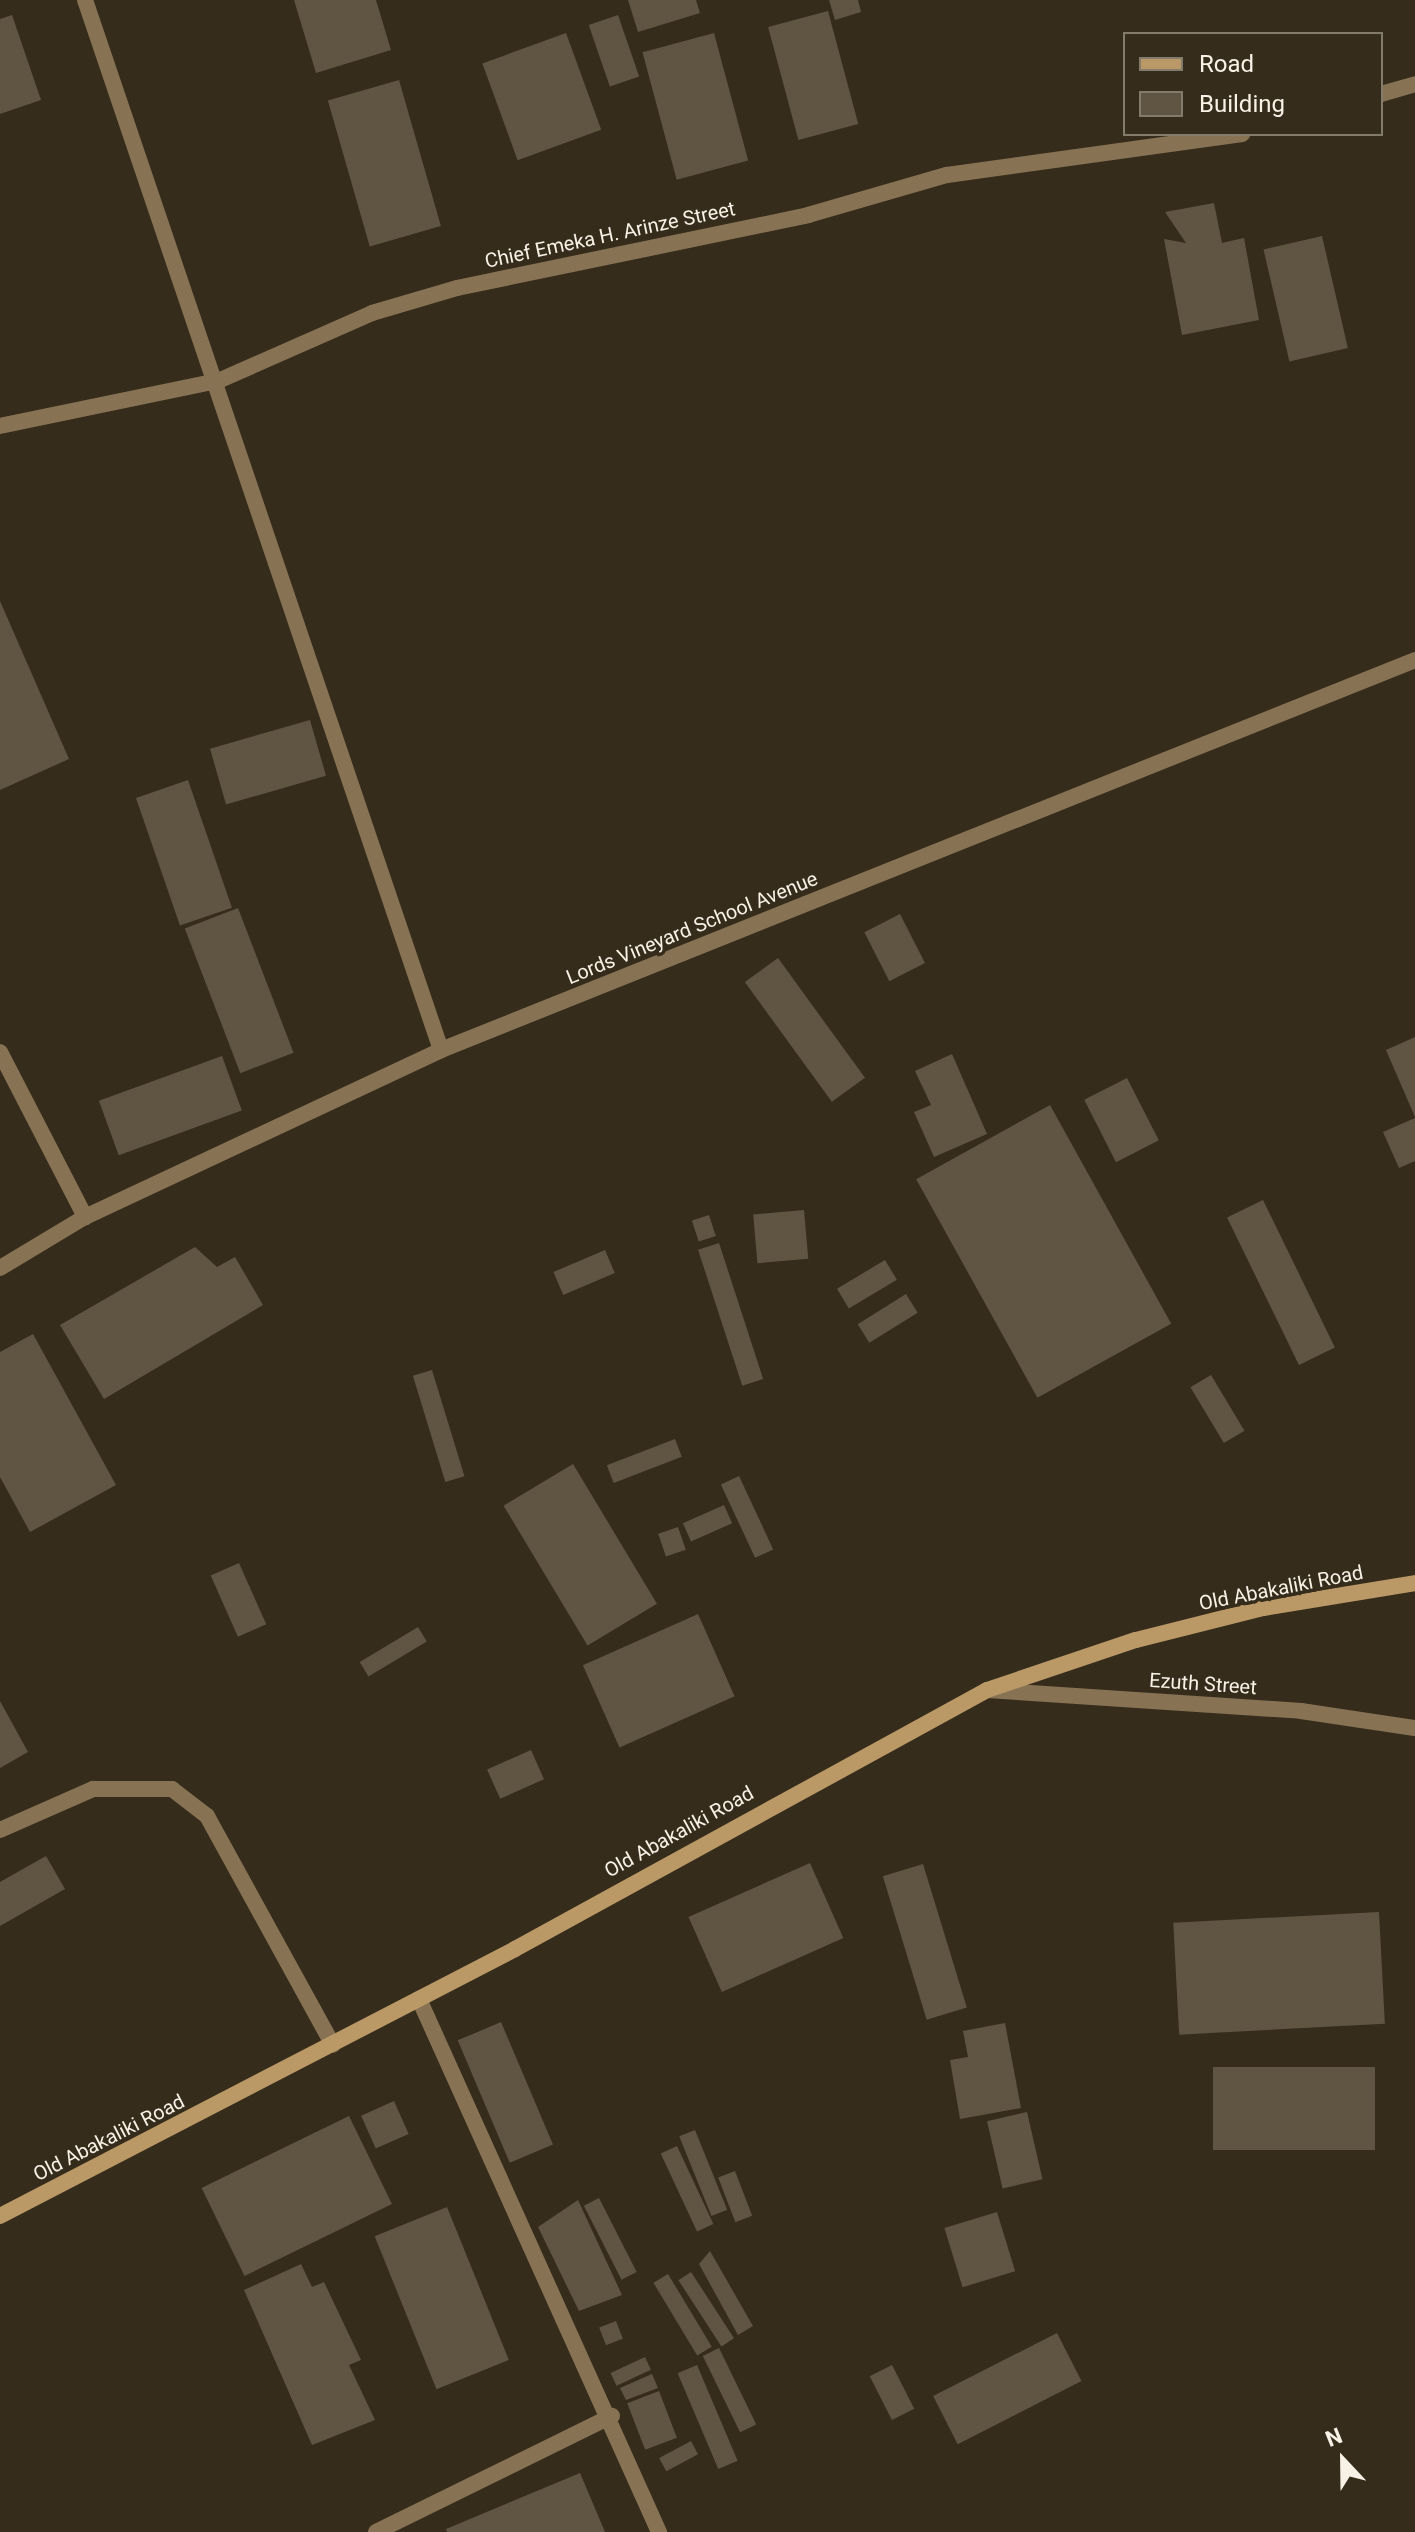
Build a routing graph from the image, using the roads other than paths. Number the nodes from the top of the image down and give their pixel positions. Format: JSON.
{"nodes":[{"id":1,"x":85,"y":0,"type":"edge"},
{"id":2,"x":1415,"y":84,"type":"edge"},
{"id":3,"x":1383,"y":93,"type":"edge"},
{"id":4,"x":1228,"y":136,"type":"edge"},
{"id":5,"x":218,"y":381,"type":"junction"},
{"id":6,"x":0,"y":426,"type":"edge"},
{"id":7,"x":1415,"y":660,"type":"edge"},
{"id":8,"x":441,"y":1050,"type":"junction"},
{"id":9,"x":0,"y":1052,"type":"edge"},
{"id":10,"x":85,"y":1217,"type":"junction"},
{"id":11,"x":0,"y":1268,"type":"edge"},
{"id":12,"x":1415,"y":1583,"type":"edge"},
{"id":13,"x":987,"y":1690,"type":"junction"},
{"id":14,"x":1415,"y":1728,"type":"edge"},
{"id":15,"x":0,"y":1830,"type":"edge"},
{"id":16,"x":419,"y":1999,"type":"junction"},
{"id":17,"x":333,"y":2045,"type":"junction"},
{"id":18,"x":0,"y":2216,"type":"edge"},
{"id":19,"x":612,"y":2416,"type":"junction"},
{"id":20,"x":376,"y":2532,"type":"edge"},
{"id":21,"x":659,"y":2532,"type":"edge"}],
"edges":[{"from":1,"to":5,"type":"street"},
{"from":2,"to":3,"type":"street"},
{"from":4,"to":5,"type":"street","name":"Chief Emeka H. Arinze Street"},
{"from":5,"to":6,"type":"street","name":"Chief Emeka H. Arinze Street"},
{"from":5,"to":8,"type":"street"},
{"from":7,"to":8,"type":"street","name":"Lords Vineyard School Avenue"},
{"from":8,"to":10,"type":"street","name":"Lords Vineyard School Avenue"},
{"from":9,"to":10,"type":"street"},
{"from":10,"to":11,"type":"street","name":"Lords Vineyard School Avenue"},
{"from":12,"to":13,"type":"main road","name":"Old Abakaliki Road"},
{"from":13,"to":14,"type":"street","name":"Ezuth Street"},
{"from":13,"to":16,"type":"main road","name":"Old Abakaliki Road"},
{"from":15,"to":17,"type":"street"},
{"from":16,"to":17,"type":"main road","name":"Old Abakaliki Road"},
{"from":16,"to":19,"type":"street"},
{"from":17,"to":18,"type":"main road","name":"Old Abakaliki Road"},
{"from":19,"to":20,"type":"street"},
{"from":19,"to":21,"type":"street"}]}
